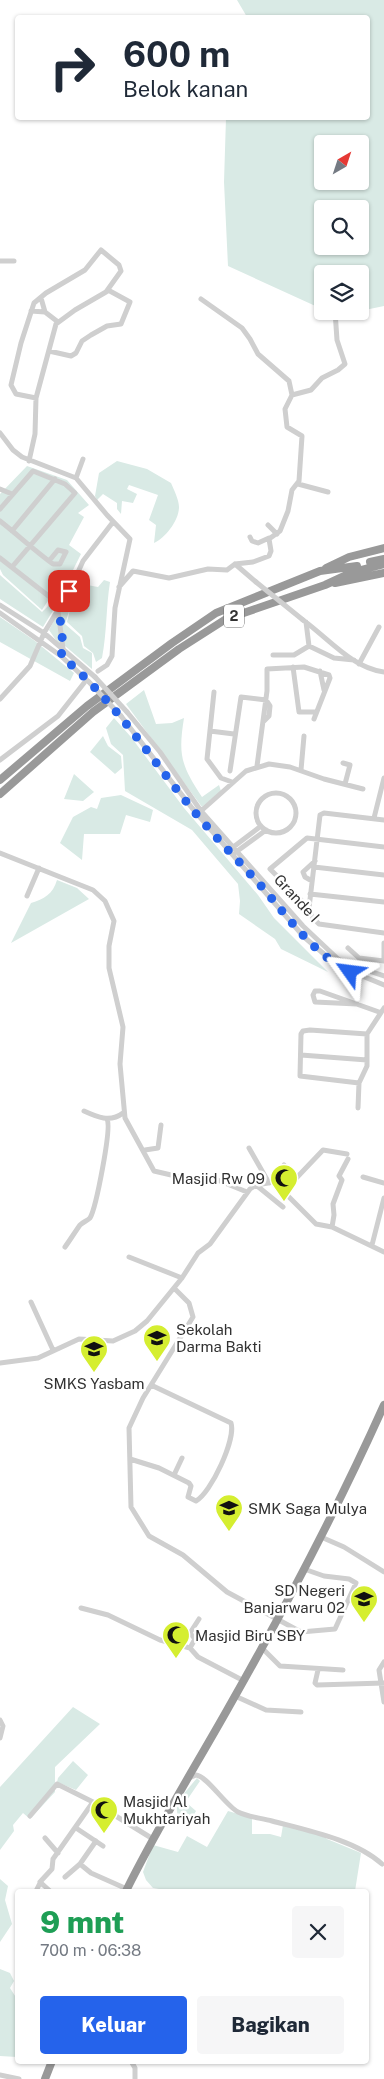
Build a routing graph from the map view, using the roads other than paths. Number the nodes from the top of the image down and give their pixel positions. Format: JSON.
{"nodes":[{"id":1,"x":0,"y":261,"type":"edge"},
{"id":2,"x":14,"y":261,"type":"dead end"},
{"id":3,"x":108,"y":290,"type":"junction"},
{"id":4,"x":40,"y":298,"type":"junction"},
{"id":5,"x":201,"y":299,"type":"dead end"},
{"id":6,"x":31,"y":311,"type":"junction"},
{"id":7,"x":45,"y":312,"type":"junction"},
{"id":8,"x":336,"y":320,"type":"edge"},
{"id":9,"x":58,"y":322,"type":"junction"},
{"id":10,"x":49,"y":351,"type":"junction"},
{"id":11,"x":292,"y":395,"type":"junction"},
{"id":12,"x":36,"y":398,"type":"junction"},
{"id":13,"x":0,"y":433,"type":"edge"},
{"id":14,"x":84,"y":459,"type":"dead end"},
{"id":15,"x":29,"y":460,"type":"junction"},
{"id":16,"x":76,"y":478,"type":"junction"},
{"id":17,"x":56,"y":479,"type":"junction"},
{"id":18,"x":298,"y":484,"type":"junction"},
{"id":19,"x":0,"y":489,"type":"edge"},
{"id":20,"x":328,"y":492,"type":"dead end"},
{"id":21,"x":12,"y":494,"type":"junction"},
{"id":22,"x":0,"y":508,"type":"edge"},
{"id":23,"x":0,"y":521,"type":"edge"},
{"id":24,"x":113,"y":522,"type":"junction"},
{"id":25,"x":268,"y":526,"type":"dead end"},
{"id":26,"x":12,"y":531,"type":"junction"},
{"id":27,"x":277,"y":534,"type":"junction"},
{"id":28,"x":250,"y":537,"type":"dead end"},
{"id":29,"x":269,"y":538,"type":"junction"},
{"id":30,"x":31,"y":545,"type":"junction"},
{"id":31,"x":384,"y":548,"type":"edge"},
{"id":32,"x":0,"y":558,"type":"edge"},
{"id":33,"x":384,"y":559,"type":"edge"},
{"id":34,"x":49,"y":561,"type":"dead end"},
{"id":35,"x":235,"y":564,"type":"junction"},
{"id":36,"x":384,"y":564,"type":"edge"},
{"id":37,"x":12,"y":568,"type":"junction"},
{"id":38,"x":227,"y":570,"type":"junction"},
{"id":39,"x":320,"y":571,"type":"junction"},
{"id":40,"x":244,"y":573,"type":"junction"},
{"id":41,"x":384,"y":573,"type":"edge"},
{"id":42,"x":325,"y":585,"type":"junction"},
{"id":43,"x":118,"y":587,"type":"junction"},
{"id":44,"x":0,"y":605,"type":"edge"},
{"id":45,"x":60,"y":605,"type":"junction"},
{"id":46,"x":58,"y":611,"type":"junction"},
{"id":47,"x":0,"y":613,"type":"edge"},
{"id":48,"x":304,"y":620,"type":"junction"},
{"id":49,"x":30,"y":624,"type":"junction"},
{"id":50,"x":379,"y":627,"type":"dead end"},
{"id":51,"x":27,"y":630,"type":"junction"},
{"id":52,"x":44,"y":633,"type":"junction"},
{"id":53,"x":41,"y":640,"type":"junction"},
{"id":54,"x":309,"y":646,"type":"junction"},
{"id":55,"x":63,"y":648,"type":"junction"},
{"id":56,"x":273,"y":655,"type":"dead end"},
{"id":57,"x":61,"y":656,"type":"junction"},
{"id":58,"x":354,"y":660,"type":"junction"},
{"id":59,"x":359,"y":664,"type":"junction"},
{"id":60,"x":292,"y":667,"type":"junction"},
{"id":61,"x":98,"y":671,"type":"dead end"},
{"id":62,"x":320,"y":671,"type":"junction"},
{"id":63,"x":384,"y":672,"type":"edge"},
{"id":64,"x":86,"y":682,"type":"junction"},
{"id":65,"x":324,"y":690,"type":"junction"},
{"id":66,"x":214,"y":692,"type":"dead end"},
{"id":67,"x":0,"y":698,"type":"edge"},
{"id":68,"x":266,"y":700,"type":"junction"},
{"id":69,"x":316,"y":712,"type":"junction"},
{"id":70,"x":314,"y":719,"type":"dead end"},
{"id":71,"x":210,"y":731,"type":"junction"},
{"id":72,"x":234,"y":734,"type":"junction"},
{"id":73,"x":304,"y":736,"type":"dead end"},
{"id":74,"x":0,"y":760,"type":"edge"},
{"id":75,"x":343,"y":763,"type":"dead end"},
{"id":76,"x":257,"y":766,"type":"junction"},
{"id":77,"x":301,"y":770,"type":"junction"},
{"id":78,"x":230,"y":771,"type":"dead end"},
{"id":79,"x":384,"y":778,"type":"edge"},
{"id":80,"x":0,"y":780,"type":"edge"},
{"id":81,"x":232,"y":782,"type":"junction"},
{"id":82,"x":345,"y":784,"type":"junction"},
{"id":83,"x":363,"y":789,"type":"dead end"},
{"id":84,"x":0,"y":794,"type":"edge"},
{"id":85,"x":201,"y":811,"type":"junction"},
{"id":86,"x":374,"y":818,"type":"junction"},
{"id":87,"x":384,"y":820,"type":"edge"},
{"id":88,"x":264,"y":828,"type":"junction"},
{"id":89,"x":317,"y":839,"type":"junction"},
{"id":90,"x":384,"y":847,"type":"edge"},
{"id":91,"x":233,"y":851,"type":"junction"},
{"id":92,"x":0,"y":853,"type":"edge"},
{"id":93,"x":314,"y":864,"type":"junction"},
{"id":94,"x":39,"y":868,"type":"junction"},
{"id":95,"x":384,"y":874,"type":"edge"},
{"id":96,"x":312,"y":881,"type":"junction"},
{"id":97,"x":310,"y":894,"type":"junction"},
{"id":98,"x":27,"y":896,"type":"dead end"},
{"id":99,"x":384,"y":902,"type":"edge"},
{"id":100,"x":309,"y":908,"type":"junction"},
{"id":101,"x":384,"y":933,"type":"edge"},
{"id":102,"x":384,"y":943,"type":"edge"},
{"id":103,"x":348,"y":948,"type":"dead end"},
{"id":104,"x":384,"y":960,"type":"edge"},
{"id":105,"x":384,"y":976,"type":"edge"},
{"id":106,"x":384,"y":985,"type":"edge"},
{"id":107,"x":357,"y":1004,"type":"junction"},
{"id":108,"x":384,"y":1008,"type":"edge"},
{"id":109,"x":379,"y":1012,"type":"junction"},
{"id":110,"x":367,"y":1034,"type":"junction"},
{"id":111,"x":301,"y":1055,"type":"junction"},
{"id":112,"x":367,"y":1060,"type":"junction"},
{"id":113,"x":358,"y":1082,"type":"junction"},
{"id":114,"x":358,"y":1108,"type":"dead end"},
{"id":115,"x":84,"y":1111,"type":"dead end"},
{"id":116,"x":123,"y":1114,"type":"junction"},
{"id":117,"x":107,"y":1119,"type":"junction"},
{"id":118,"x":161,"y":1125,"type":"dead end"},
{"id":119,"x":249,"y":1148,"type":"dead end"},
{"id":120,"x":145,"y":1150,"type":"junction"},
{"id":121,"x":284,"y":1165,"type":"dead end"},
{"id":122,"x":362,"y":1177,"type":"dead end"},
{"id":123,"x":271,"y":1182,"type":"junction"},
{"id":124,"x":384,"y":1183,"type":"edge"},
{"id":125,"x":256,"y":1185,"type":"junction"},
{"id":126,"x":284,"y":1191,"type":"junction"},
{"id":127,"x":247,"y":1192,"type":"junction"},
{"id":128,"x":384,"y":1198,"type":"edge"},
{"id":129,"x":283,"y":1207,"type":"dead end"},
{"id":130,"x":332,"y":1226,"type":"junction"},
{"id":131,"x":372,"y":1245,"type":"junction"},
{"id":132,"x":65,"y":1247,"type":"dead end"},
{"id":133,"x":384,"y":1252,"type":"edge"},
{"id":134,"x":129,"y":1257,"type":"dead end"},
{"id":135,"x":182,"y":1278,"type":"junction"},
{"id":136,"x":174,"y":1288,"type":"junction"},
{"id":137,"x":31,"y":1302,"type":"dead end"},
{"id":138,"x":53,"y":1350,"type":"junction"},
{"id":139,"x":0,"y":1363,"type":"edge"},
{"id":140,"x":151,"y":1385,"type":"junction"},
{"id":141,"x":384,"y":1405,"type":"edge"},
{"id":142,"x":182,"y":1458,"type":"dead end"},
{"id":143,"x":130,"y":1459,"type":"junction"},
{"id":144,"x":174,"y":1475,"type":"junction"},
{"id":145,"x":321,"y":1537,"type":"junction"},
{"id":146,"x":304,"y":1569,"type":"junction"},
{"id":147,"x":384,"y":1572,"type":"edge"},
{"id":148,"x":81,"y":1608,"type":"dead end"},
{"id":149,"x":199,"y":1619,"type":"dead end"},
{"id":150,"x":276,"y":1620,"type":"junction"},
{"id":151,"x":261,"y":1647,"type":"junction"},
{"id":152,"x":190,"y":1648,"type":"junction"},
{"id":153,"x":384,"y":1662,"type":"edge"},
{"id":154,"x":318,"y":1670,"type":"junction"},
{"id":155,"x":343,"y":1670,"type":"dead end"},
{"id":156,"x":244,"y":1681,"type":"junction"},
{"id":157,"x":382,"y":1684,"type":"edge"},
{"id":158,"x":235,"y":1696,"type":"junction"},
{"id":159,"x":384,"y":1702,"type":"edge"},
{"id":160,"x":302,"y":1712,"type":"dead end"},
{"id":161,"x":0,"y":1720,"type":"edge"},
{"id":162,"x":0,"y":1738,"type":"edge"},
{"id":163,"x":187,"y":1780,"type":"junction"},
{"id":164,"x":93,"y":1802,"type":"junction"},
{"id":165,"x":30,"y":1816,"type":"dead end"},
{"id":166,"x":76,"y":1828,"type":"junction"},
{"id":167,"x":45,"y":1838,"type":"dead end"},
{"id":168,"x":153,"y":1839,"type":"junction"},
{"id":169,"x":96,"y":1841,"type":"junction"},
{"id":170,"x":103,"y":1846,"type":"dead end"},
{"id":171,"x":58,"y":1853,"type":"junction"},
{"id":172,"x":80,"y":1864,"type":"junction"},
{"id":173,"x":382,"y":1864,"type":"dead end"},
{"id":174,"x":65,"y":1877,"type":"dead end"},
{"id":175,"x":40,"y":1883,"type":"junction"},
{"id":176,"x":37,"y":1889,"type":"edge"},
{"id":177,"x":48,"y":1889,"type":"edge"},
{"id":178,"x":124,"y":1889,"type":"edge"},
{"id":179,"x":127,"y":1889,"type":"edge"},
{"id":180,"x":51,"y":2064,"type":"edge"},
{"id":181,"x":134,"y":2064,"type":"edge"},
{"id":182,"x":0,"y":2075,"type":"edge"},
{"id":183,"x":19,"y":2079,"type":"edge"},
{"id":184,"x":45,"y":2079,"type":"edge"},
{"id":185,"x":135,"y":2079,"type":"edge"}],
"edges":[{"from":1,"to":2,"type":"street"},
{"from":3,"to":4,"type":"street"},
{"from":3,"to":9,"type":"street"},
{"from":3,"to":10,"type":"street"},
{"from":4,"to":6,"type":"street"},
{"from":4,"to":7,"type":"street"},
{"from":5,"to":11,"type":"street"},
{"from":6,"to":7,"type":"street"},
{"from":6,"to":12,"type":"street"},
{"from":7,"to":9,"type":"street"},
{"from":8,"to":11,"type":"street"},
{"from":9,"to":10,"type":"street"},
{"from":10,"to":12,"type":"street"},
{"from":11,"to":18,"type":"street"},
{"from":12,"to":15,"type":"street"},
{"from":13,"to":15,"type":"street"},
{"from":14,"to":16,"type":"street"},
{"from":15,"to":16,"type":"street"},
{"from":16,"to":24,"type":"street"},
{"from":17,"to":21,"type":"street"},
{"from":17,"to":26,"type":"street"},
{"from":17,"to":30,"type":"street"},
{"from":18,"to":20,"type":"street"},
{"from":18,"to":27,"type":"street"},
{"from":19,"to":21,"type":"street"},
{"from":21,"to":22,"type":"street"},
{"from":23,"to":26,"type":"street"},
{"from":24,"to":43,"type":"street"},
{"from":24,"to":45,"type":"street"},
{"from":25,"to":27,"type":"street"},
{"from":26,"to":30,"type":"street"},
{"from":27,"to":29,"type":"street"},
{"from":28,"to":29,"type":"street"},
{"from":29,"to":35,"type":"street"},
{"from":30,"to":34,"type":"street"},
{"from":30,"to":37,"type":"street"},
{"from":31,"to":39,"type":"highway"},
{"from":32,"to":37,"type":"street"},
{"from":33,"to":39,"type":"highway","number":"2"},
{"from":35,"to":38,"type":"street"},
{"from":35,"to":40,"type":"street"},
{"from":36,"to":42,"type":"highway","number":"2"},
{"from":37,"to":45,"type":"street"},
{"from":38,"to":40,"type":"street"},
{"from":38,"to":43,"type":"street"},
{"from":39,"to":80,"type":"highway","number":"2"},
{"from":40,"to":48,"type":"street","bridge":true},
{"from":41,"to":42,"type":"highway"},
{"from":42,"to":84,"type":"highway","number":"2"},
{"from":43,"to":61,"type":"street"},
{"from":44,"to":49,"type":"street"},
{"from":45,"to":46,"type":"street"},
{"from":46,"to":52,"type":"street"},
{"from":46,"to":55,"type":"street"},
{"from":47,"to":51,"type":"street"},
{"from":48,"to":54,"type":"street"},
{"from":48,"to":58,"type":"street"},
{"from":49,"to":51,"type":"street"},
{"from":49,"to":52,"type":"street"},
{"from":50,"to":59,"type":"street"},
{"from":51,"to":53,"type":"street"},
{"from":52,"to":53,"type":"street"},
{"from":52,"to":55,"type":"street"},
{"from":53,"to":57,"type":"street"},
{"from":53,"to":67,"type":"street"},
{"from":54,"to":56,"type":"street"},
{"from":54,"to":58,"type":"street"},
{"from":55,"to":57,"type":"street"},
{"from":55,"to":85,"type":"street","bridge":true},
{"from":57,"to":64,"type":"street"},
{"from":58,"to":59,"type":"street"},
{"from":59,"to":63,"type":"street"},
{"from":60,"to":62,"type":"street"},
{"from":60,"to":68,"type":"street"},
{"from":60,"to":69,"type":"street"},
{"from":62,"to":65,"type":"street"},
{"from":62,"to":65,"type":"street"},
{"from":64,"to":74,"type":"street"},
{"from":64,"to":91,"type":"street","bridge":true},
{"from":65,"to":69,"type":"street"},
{"from":66,"to":71,"type":"street"},
{"from":68,"to":72,"type":"street"},
{"from":68,"to":76,"type":"street"},
{"from":69,"to":70,"type":"street"},
{"from":71,"to":72,"type":"street"},
{"from":71,"to":81,"type":"street"},
{"from":72,"to":78,"type":"street"},
{"from":73,"to":77,"type":"street"},
{"from":75,"to":82,"type":"street"},
{"from":76,"to":77,"type":"street"},
{"from":76,"to":81,"type":"street"},
{"from":77,"to":82,"type":"street"},
{"from":79,"to":86,"type":"street"},
{"from":81,"to":85,"type":"street"},
{"from":82,"to":83,"type":"street"},
{"from":85,"to":91,"type":"street"},
{"from":86,"to":87,"type":"street"},
{"from":86,"to":89,"type":"street"},
{"from":88,"to":88,"type":"street"},
{"from":88,"to":91,"type":"street"},
{"from":89,"to":90,"type":"street"},
{"from":89,"to":93,"type":"street"},
{"from":89,"to":100,"type":"street","name":"Grande I"},
{"from":91,"to":105,"type":"street"},
{"from":91,"to":106,"type":"street"},
{"from":92,"to":94,"type":"street"},
{"from":93,"to":95,"type":"street"},
{"from":93,"to":96,"type":"street"},
{"from":93,"to":96,"type":"street"},
{"from":94,"to":98,"type":"street"},
{"from":94,"to":116,"type":"street"},
{"from":96,"to":97,"type":"street"},
{"from":97,"to":99,"type":"street"},
{"from":97,"to":100,"type":"street"},
{"from":100,"to":101,"type":"street","name":"Grande I"},
{"from":102,"to":104,"type":"street"},
{"from":103,"to":104,"type":"street"},
{"from":107,"to":107,"type":"street"},
{"from":107,"to":109,"type":"street"},
{"from":108,"to":109,"type":"street"},
{"from":109,"to":110,"type":"street"},
{"from":110,"to":111,"type":"street"},
{"from":110,"to":112,"type":"street"},
{"from":111,"to":112,"type":"street"},
{"from":111,"to":113,"type":"street"},
{"from":112,"to":113,"type":"street"},
{"from":113,"to":114,"type":"street"},
{"from":115,"to":117,"type":"street"},
{"from":116,"to":117,"type":"street"},
{"from":116,"to":120,"type":"street"},
{"from":117,"to":132,"type":"street"},
{"from":118,"to":120,"type":"street"},
{"from":119,"to":123,"type":"street"},
{"from":120,"to":127,"type":"street"},
{"from":121,"to":123,"type":"street"},
{"from":122,"to":124,"type":"street"},
{"from":123,"to":125,"type":"street"},
{"from":123,"to":126,"type":"street"},
{"from":125,"to":127,"type":"street"},
{"from":125,"to":129,"type":"street"},
{"from":126,"to":130,"type":"street"},
{"from":126,"to":130,"type":"street"},
{"from":127,"to":135,"type":"street"},
{"from":128,"to":131,"type":"street"},
{"from":130,"to":131,"type":"street"},
{"from":131,"to":133,"type":"street"},
{"from":134,"to":135,"type":"street"},
{"from":135,"to":136,"type":"street"},
{"from":136,"to":138,"type":"street"},
{"from":136,"to":140,"type":"street"},
{"from":137,"to":138,"type":"street"},
{"from":138,"to":139,"type":"street"},
{"from":140,"to":143,"type":"street"},
{"from":140,"to":144,"type":"street"},
{"from":141,"to":145,"type":"highway"},
{"from":142,"to":144,"type":"street"},
{"from":143,"to":144,"type":"street"},
{"from":143,"to":150,"type":"street"},
{"from":145,"to":146,"type":"highway"},
{"from":145,"to":147,"type":"street"},
{"from":146,"to":150,"type":"highway"},
{"from":146,"to":150,"type":"street"},
{"from":148,"to":152,"type":"street"},
{"from":149,"to":152,"type":"street"},
{"from":150,"to":151,"type":"highway"},
{"from":151,"to":154,"type":"street"},
{"from":151,"to":156,"type":"highway"},
{"from":152,"to":156,"type":"street"},
{"from":153,"to":157,"type":"street"},
{"from":154,"to":155,"type":"street"},
{"from":154,"to":157,"type":"street"},
{"from":156,"to":158,"type":"highway"},
{"from":157,"to":159,"type":"street"},
{"from":158,"to":160,"type":"street"},
{"from":158,"to":163,"type":"highway"},
{"from":161,"to":162,"type":"street"},
{"from":163,"to":168,"type":"highway"},
{"from":163,"to":173,"type":"street"},
{"from":164,"to":165,"type":"street"},
{"from":164,"to":166,"type":"street"},
{"from":164,"to":168,"type":"street"},
{"from":166,"to":169,"type":"street"},
{"from":166,"to":171,"type":"street"},
{"from":167,"to":171,"type":"street"},
{"from":168,"to":179,"type":"highway"},
{"from":169,"to":170,"type":"street"},
{"from":169,"to":172,"type":"street"},
{"from":171,"to":175,"type":"street"},
{"from":172,"to":174,"type":"street"},
{"from":172,"to":178,"type":"street"},
{"from":175,"to":176,"type":"street"},
{"from":175,"to":177,"type":"street"},
{"from":180,"to":184,"type":"highway"},
{"from":181,"to":185,"type":"street"},
{"from":182,"to":183,"type":"street"}]}
